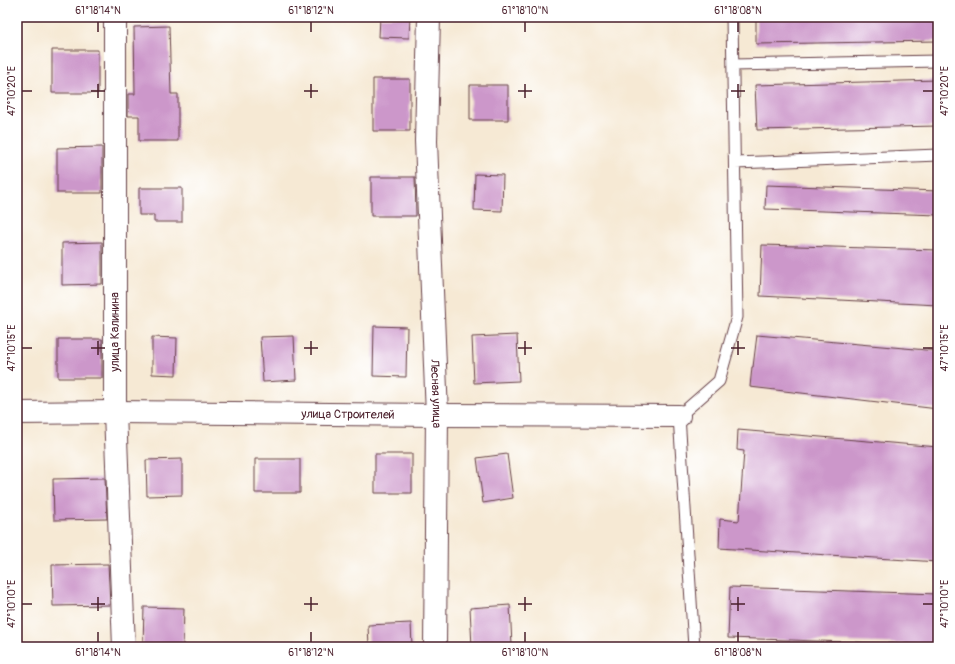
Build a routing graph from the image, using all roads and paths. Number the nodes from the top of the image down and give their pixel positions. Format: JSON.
{"nodes":[{"id":1,"x":115,"y":17,"type":"edge"},
{"id":2,"x":429,"y":17,"type":"edge"},
{"id":3,"x":732,"y":17,"type":"edge"},
{"id":4,"x":938,"y":61,"type":"edge"},
{"id":5,"x":733,"y":65,"type":"junction"},
{"id":6,"x":938,"y":155,"type":"edge"},
{"id":7,"x":735,"y":163,"type":"junction"},
{"id":8,"x":114,"y":412,"type":"junction"},
{"id":9,"x":17,"y":413,"type":"edge"},
{"id":10,"x":437,"y":415,"type":"junction"},
{"id":11,"x":679,"y":416,"type":"junction"},
{"id":12,"x":124,"y":647,"type":"edge"},
{"id":13,"x":435,"y":647,"type":"edge"},
{"id":14,"x":694,"y":647,"type":"edge"}],
"edges":[{"from":1,"to":8,"type":"street","name":"улица Калинина"},
{"from":2,"to":10,"type":"street","name":"Лесная улица"},
{"from":3,"to":5,"type":"lane"},
{"from":4,"to":5,"type":"lane"},
{"from":5,"to":7,"type":"lane"},
{"from":6,"to":7,"type":"lane"},
{"from":7,"to":11,"type":"lane"},
{"from":8,"to":9,"type":"street","name":"улица Строителей"},
{"from":8,"to":10,"type":"street","name":"улица Строителей"},
{"from":8,"to":12,"type":"street","name":"улица Калинина"},
{"from":10,"to":11,"type":"street","name":"улица Строителей"},
{"from":10,"to":13,"type":"street","name":"Лесная улица"},
{"from":11,"to":14,"type":"lane"}]}
